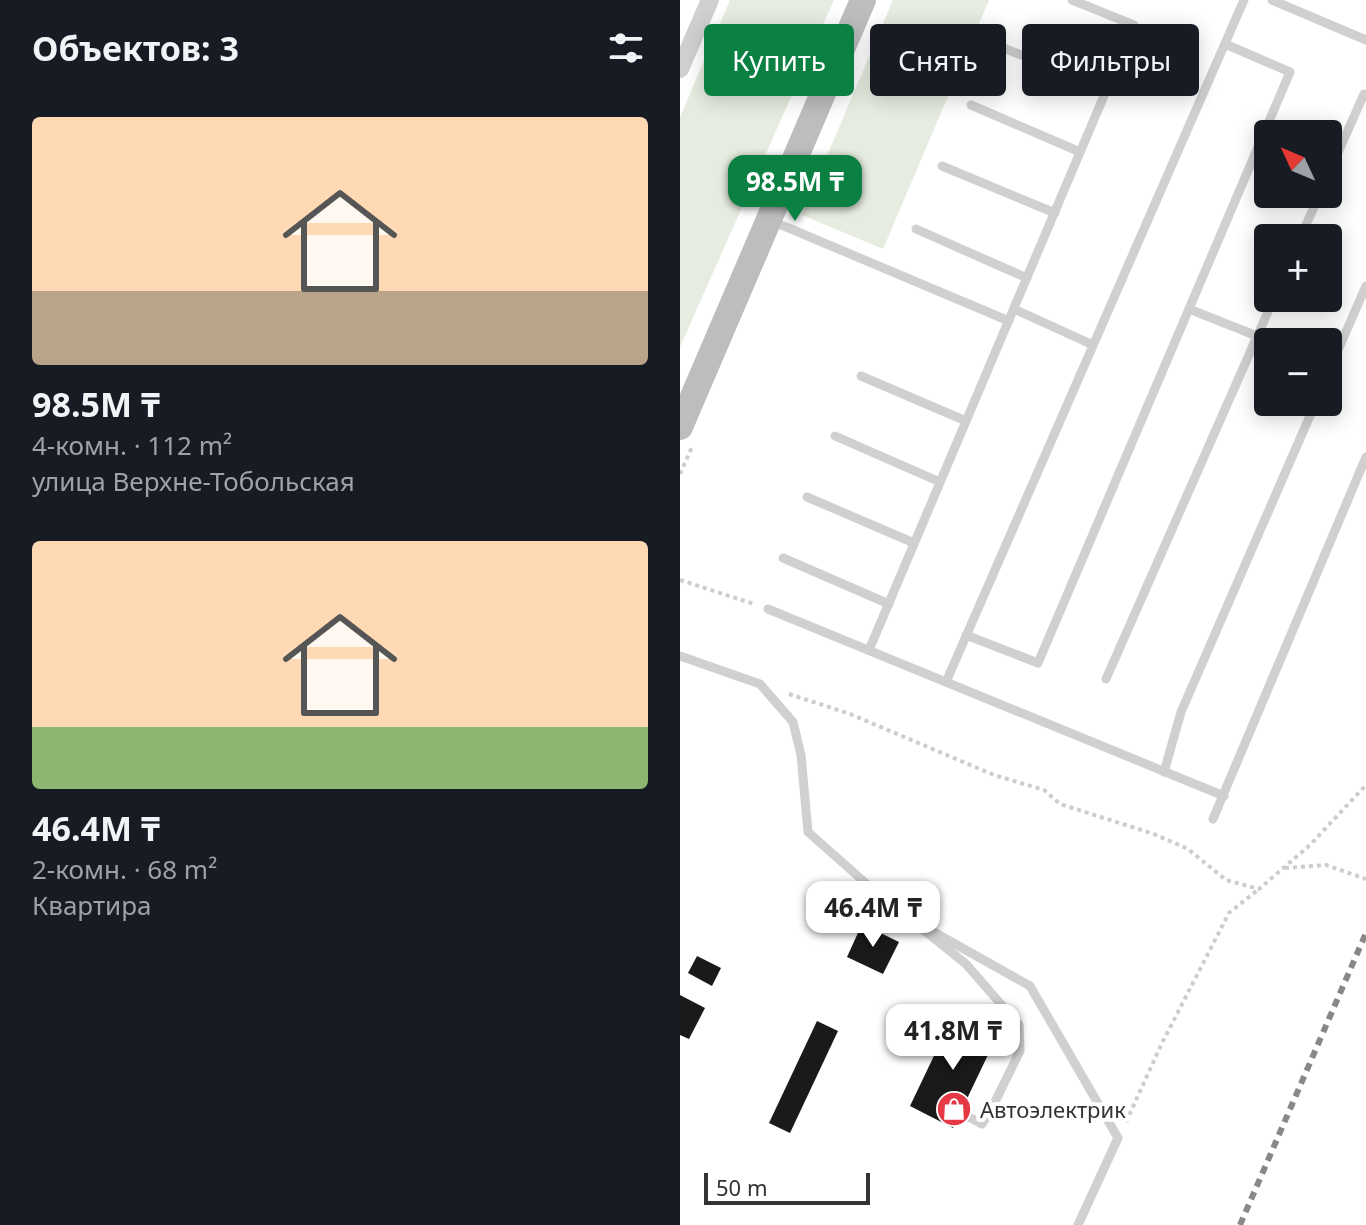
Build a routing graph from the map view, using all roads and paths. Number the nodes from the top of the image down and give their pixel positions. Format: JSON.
{"nodes":[{"id":1,"x":710,"y":0,"type":"edge"},
{"id":2,"x":863,"y":0,"type":"edge"},
{"id":3,"x":1072,"y":0,"type":"edge"},
{"id":4,"x":1244,"y":0,"type":"edge"},
{"id":5,"x":1272,"y":0,"type":"edge"},
{"id":6,"x":1132,"y":24,"type":"edge"},
{"id":7,"x":1366,"y":40,"type":"edge"},
{"id":8,"x":1225,"y":44,"type":"junction"},
{"id":9,"x":680,"y":69,"type":"edge"},
{"id":10,"x":1364,"y":94,"type":"dead end"},
{"id":11,"x":1104,"y":96,"type":"edge"},
{"id":12,"x":971,"y":105,"type":"dead end"},
{"id":13,"x":1342,"y":144,"type":"edge"},
{"id":14,"x":1080,"y":152,"type":"junction"},
{"id":15,"x":942,"y":166,"type":"dead end"},
{"id":16,"x":1055,"y":213,"type":"junction"},
{"id":17,"x":769,"y":219,"type":"junction"},
{"id":18,"x":916,"y":229,"type":"dead end"},
{"id":19,"x":1027,"y":278,"type":"junction"},
{"id":20,"x":1366,"y":286,"type":"edge"},
{"id":21,"x":1014,"y":309,"type":"junction"},
{"id":22,"x":1189,"y":309,"type":"junction"},
{"id":23,"x":1009,"y":321,"type":"junction"},
{"id":24,"x":1254,"y":335,"type":"edge"},
{"id":25,"x":1342,"y":341,"type":"edge"},
{"id":26,"x":1093,"y":345,"type":"junction"},
{"id":27,"x":1253,"y":346,"type":"edge"},
{"id":28,"x":861,"y":376,"type":"dead end"},
{"id":29,"x":1310,"y":416,"type":"edge"},
{"id":30,"x":966,"y":421,"type":"junction"},
{"id":31,"x":680,"y":427,"type":"edge"},
{"id":32,"x":835,"y":436,"type":"dead end"},
{"id":33,"x":1366,"y":457,"type":"edge"},
{"id":34,"x":940,"y":482,"type":"junction"},
{"id":35,"x":807,"y":497,"type":"dead end"},
{"id":36,"x":914,"y":543,"type":"junction"},
{"id":37,"x":783,"y":558,"type":"dead end"},
{"id":38,"x":680,"y":580,"type":"edge"},
{"id":39,"x":889,"y":604,"type":"junction"},
{"id":40,"x":768,"y":609,"type":"joint"},
{"id":41,"x":966,"y":635,"type":"junction"},
{"id":42,"x":869,"y":650,"type":"junction"},
{"id":43,"x":680,"y":656,"type":"edge"},
{"id":44,"x":1106,"y":679,"type":"dead end"},
{"id":45,"x":946,"y":682,"type":"junction"},
{"id":46,"x":760,"y":684,"type":"junction"},
{"id":47,"x":1164,"y":772,"type":"junction"},
{"id":48,"x":1366,"y":785,"type":"edge"},
{"id":49,"x":1224,"y":796,"type":"junction"},
{"id":50,"x":1213,"y":819,"type":"dead end"},
{"id":51,"x":1283,"y":869,"type":"junction"},
{"id":52,"x":1366,"y":879,"type":"edge"},
{"id":53,"x":1259,"y":889,"type":"junction"},
{"id":54,"x":908,"y":917,"type":"junction"},
{"id":55,"x":967,"y":1116,"type":"dead end"},
{"id":56,"x":1118,"y":1138,"type":"junction"},
{"id":57,"x":1078,"y":1225,"type":"edge"}],
"edges":[{"from":1,"to":9,"type":"street"},
{"from":2,"to":17,"type":"street"},
{"from":3,"to":6,"type":"lane"},
{"from":4,"to":8,"type":"lane"},
{"from":5,"to":7,"type":"lane"},
{"from":8,"to":22,"type":"lane"},
{"from":8,"to":26,"type":"lane"},
{"from":10,"to":13,"type":"lane"},
{"from":11,"to":14,"type":"lane"},
{"from":12,"to":14,"type":"lane"},
{"from":14,"to":16,"type":"lane"},
{"from":15,"to":16,"type":"lane"},
{"from":16,"to":19,"type":"lane"},
{"from":17,"to":23,"type":"lane"},
{"from":17,"to":31,"type":"street"},
{"from":18,"to":19,"type":"lane"},
{"from":19,"to":21,"type":"lane"},
{"from":20,"to":25,"type":"lane"},
{"from":21,"to":23,"type":"lane"},
{"from":21,"to":26,"type":"lane"},
{"from":22,"to":24,"type":"lane"},
{"from":22,"to":41,"type":"lane"},
{"from":23,"to":30,"type":"lane"},
{"from":26,"to":41,"type":"lane"},
{"from":27,"to":44,"type":"lane"},
{"from":28,"to":30,"type":"lane"},
{"from":29,"to":47,"type":"lane"},
{"from":30,"to":34,"type":"lane"},
{"from":32,"to":34,"type":"lane"},
{"from":33,"to":49,"type":"lane"},
{"from":34,"to":36,"type":"lane"},
{"from":35,"to":36,"type":"lane"},
{"from":36,"to":39,"type":"lane"},
{"from":37,"to":39,"type":"lane"},
{"from":38,"to":40,"type":"path"},
{"from":39,"to":42,"type":"lane"},
{"from":40,"to":42,"type":"lane"},
{"from":41,"to":45,"type":"lane"},
{"from":42,"to":45,"type":"lane"},
{"from":43,"to":46,"type":"lane"},
{"from":45,"to":47,"type":"lane"},
{"from":46,"to":53,"type":"path"},
{"from":46,"to":54,"type":"lane"},
{"from":47,"to":49,"type":"lane"},
{"from":48,"to":51,"type":"path"},
{"from":49,"to":50,"type":"lane"},
{"from":51,"to":52,"type":"path"},
{"from":51,"to":53,"type":"path"},
{"from":53,"to":56,"type":"path"},
{"from":54,"to":55,"type":"lane"},
{"from":54,"to":56,"type":"lane"},
{"from":56,"to":57,"type":"lane"}]}
